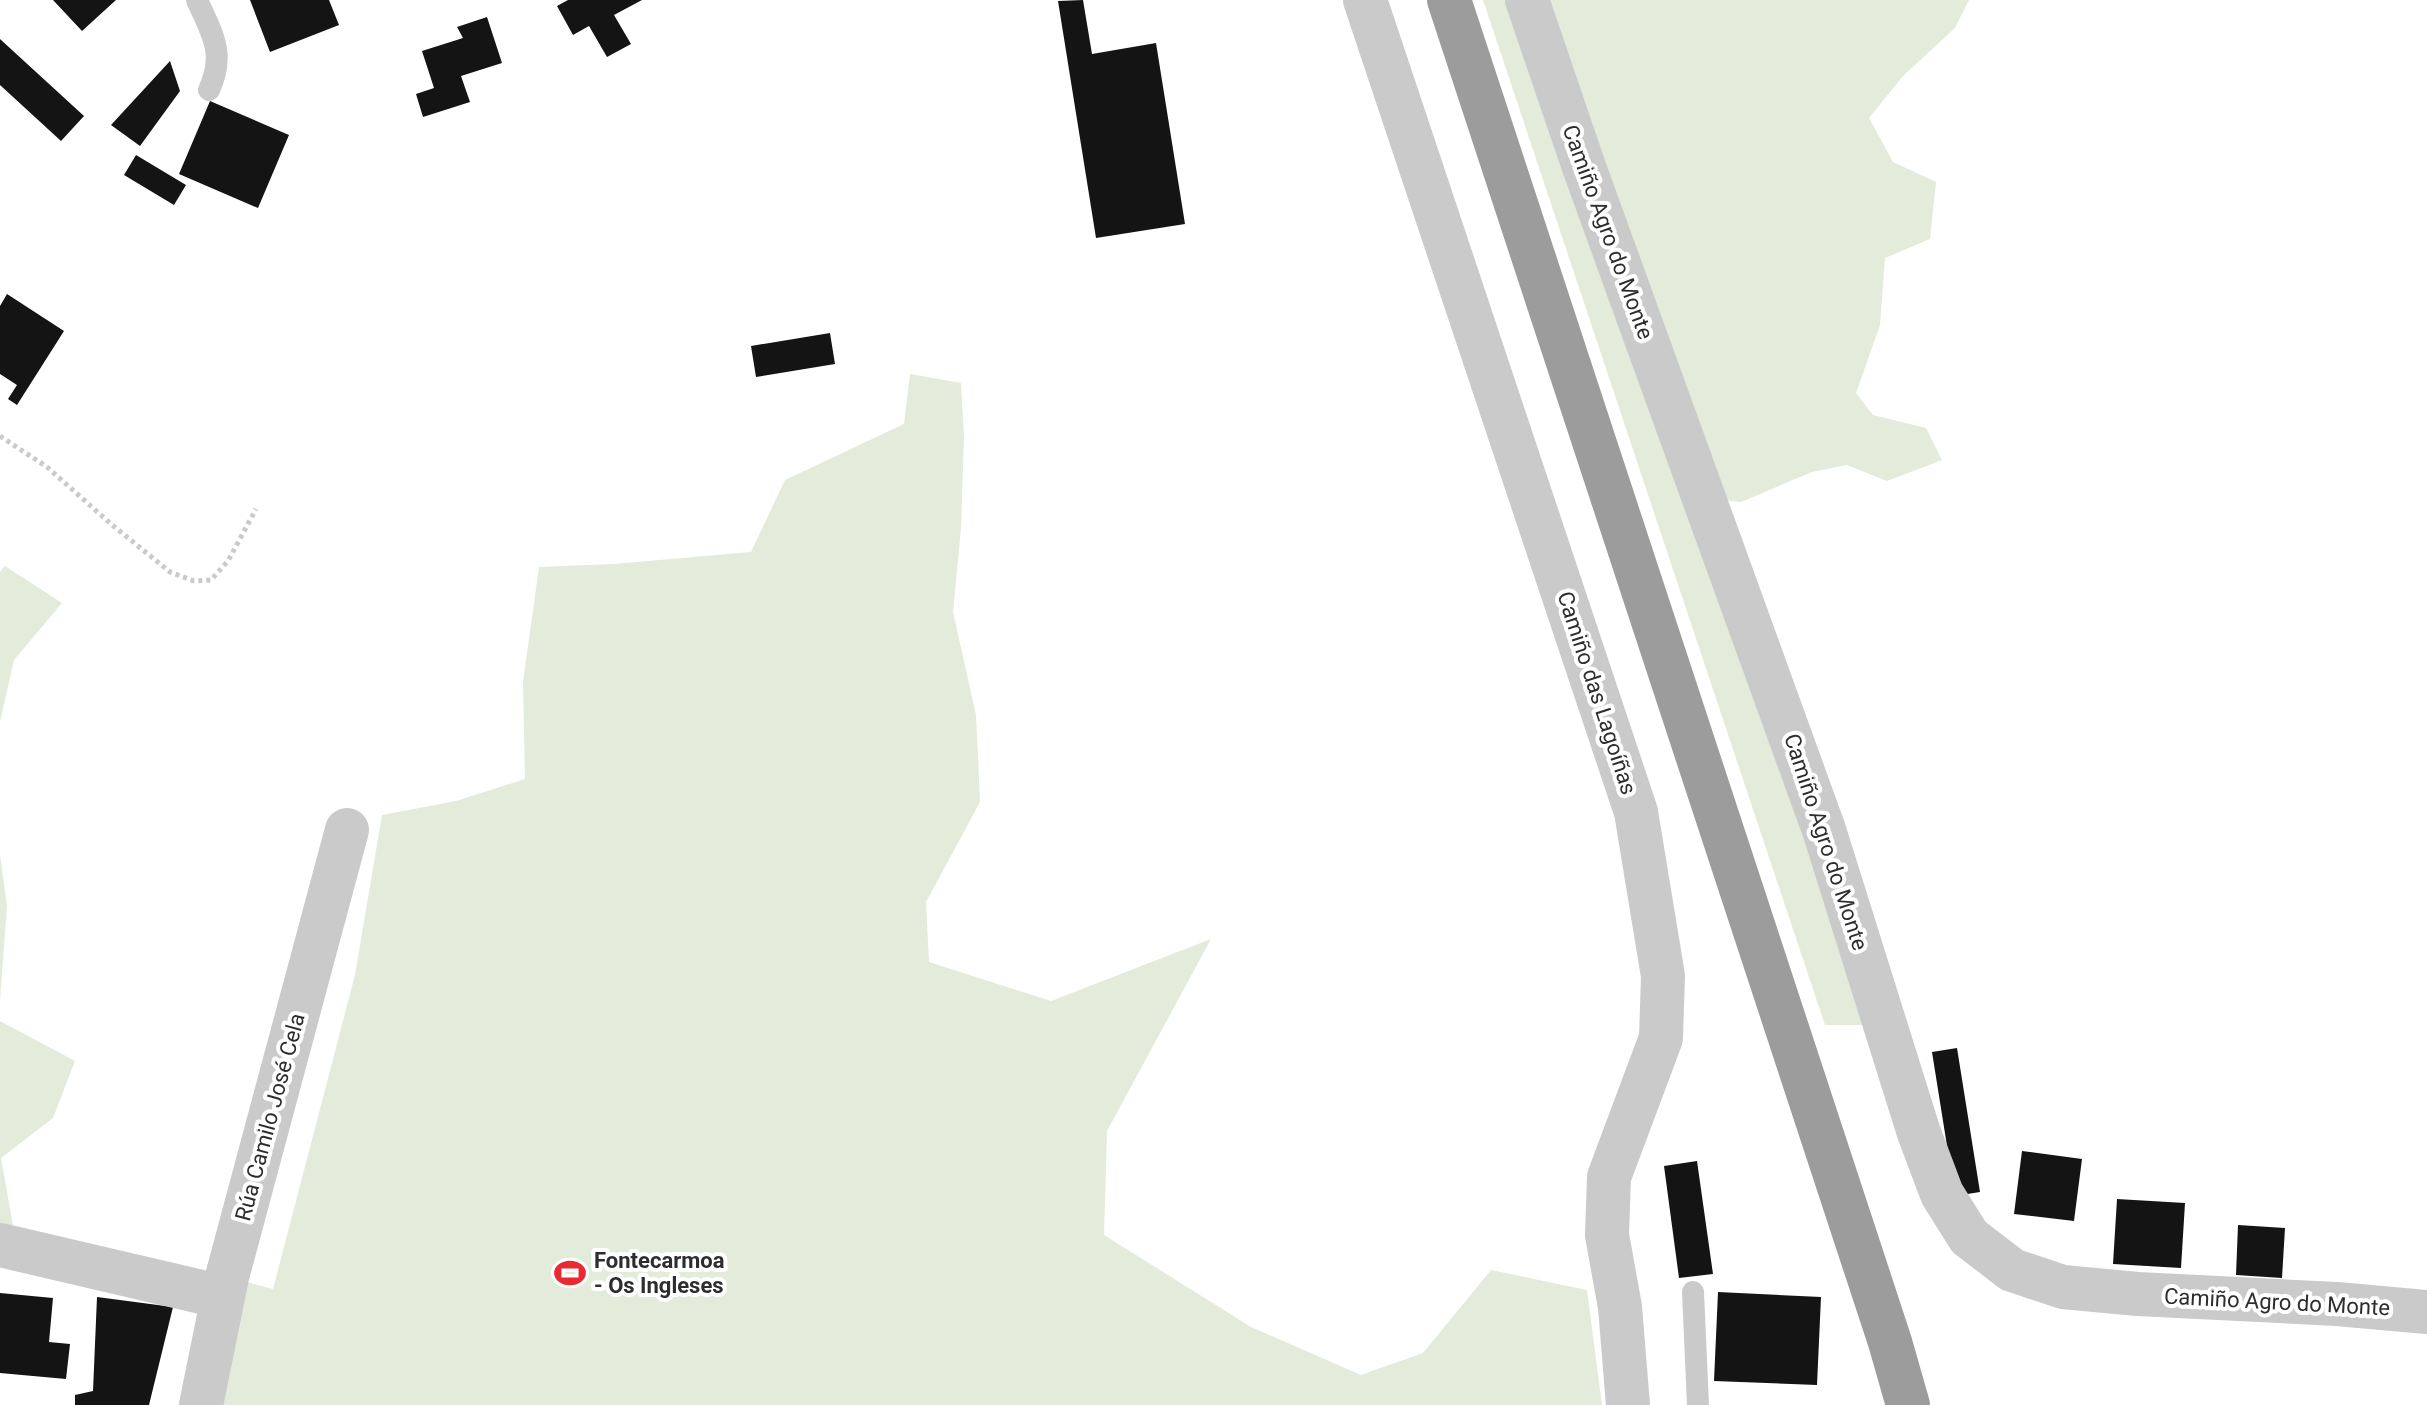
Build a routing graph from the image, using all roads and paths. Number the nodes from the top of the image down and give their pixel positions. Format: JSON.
{"nodes":[{"id":1,"x":197,"y":0,"type":"edge"},
{"id":2,"x":1365,"y":0,"type":"edge"},
{"id":3,"x":1449,"y":0,"type":"edge"},
{"id":4,"x":1527,"y":0,"type":"edge"},
{"id":5,"x":209,"y":90,"type":"dead end"},
{"id":6,"x":0,"y":436,"type":"edge"},
{"id":7,"x":256,"y":509,"type":"dead end"},
{"id":8,"x":347,"y":830,"type":"dead end"},
{"id":9,"x":0,"y":1245,"type":"edge"},
{"id":10,"x":1693,"y":1292,"type":"dead end"},
{"id":11,"x":223,"y":1297,"type":"junction"},
{"id":12,"x":2427,"y":1312,"type":"edge"},
{"id":13,"x":201,"y":1405,"type":"edge"},
{"id":14,"x":1628,"y":1405,"type":"edge"},
{"id":15,"x":1698,"y":1405,"type":"edge"},
{"id":16,"x":1908,"y":1405,"type":"edge"}],
"edges":[{"from":1,"to":5,"type":"lane"},
{"from":2,"to":14,"type":"street","name":"Camiño das Lagoíñas"},
{"from":3,"to":16,"type":"highway"},
{"from":4,"to":12,"type":"street","name":"Camiño Agro do Monte"},
{"from":6,"to":7,"type":"path"},
{"from":8,"to":11,"type":"street","name":"Rúa Camilo José Cela"},
{"from":9,"to":11,"type":"street"},
{"from":10,"to":15,"type":"lane"},
{"from":11,"to":13,"type":"street","name":"Rúa Camilo José Cela"}]}
